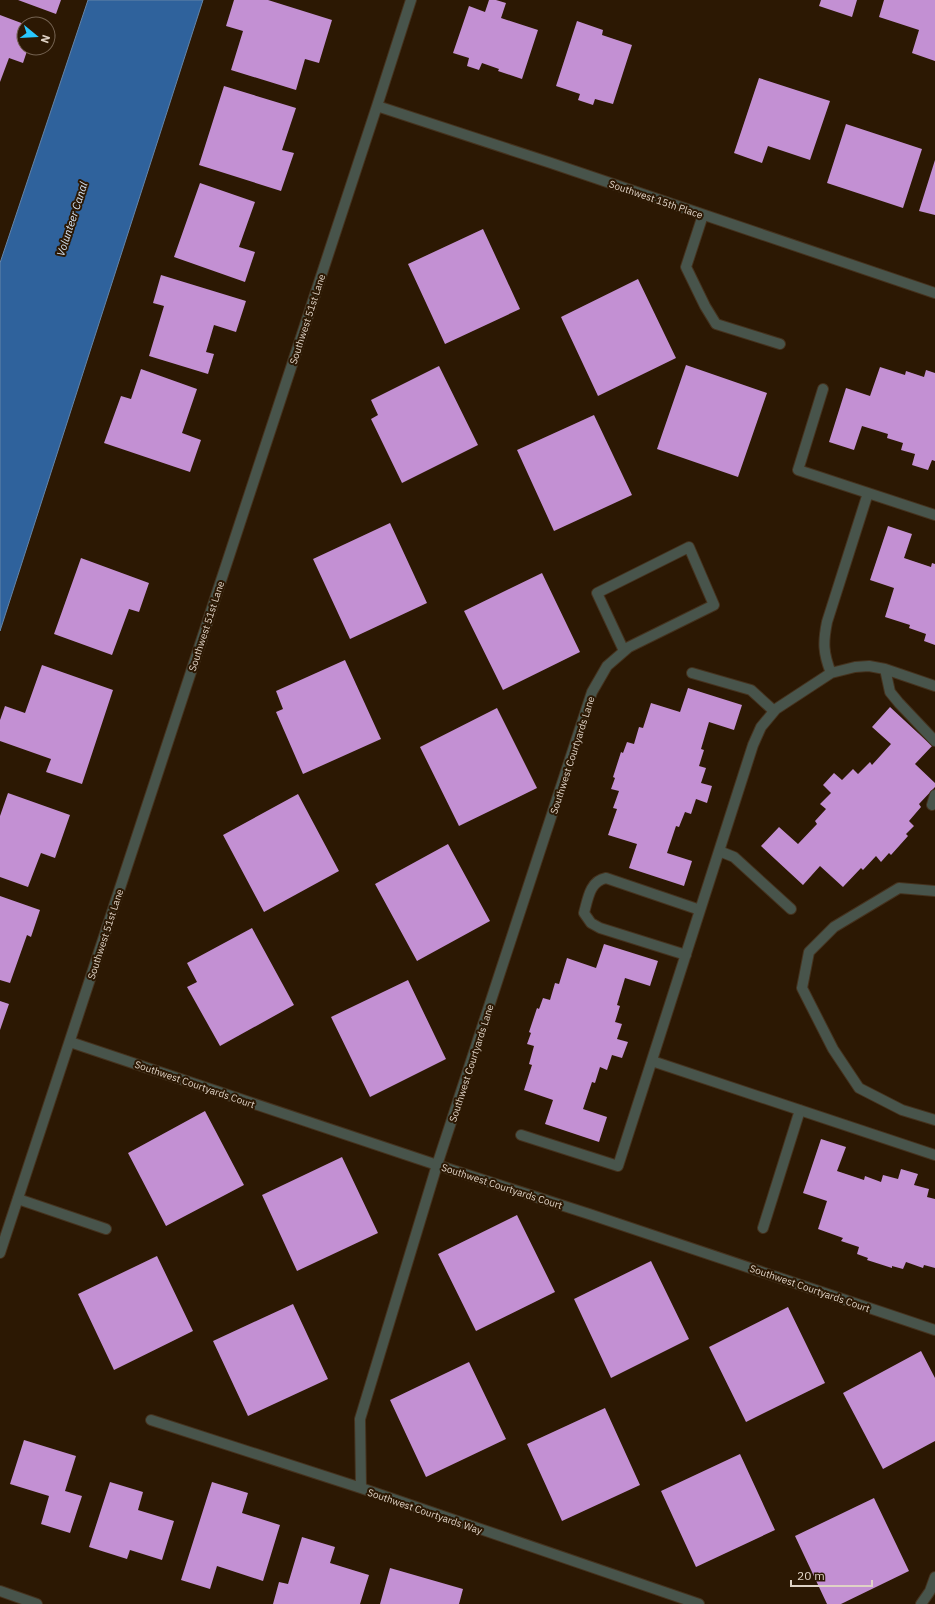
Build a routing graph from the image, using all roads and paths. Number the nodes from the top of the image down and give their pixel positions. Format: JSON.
{"nodes":[{"id":1,"x":411,"y":0,"type":"edge"},
{"id":2,"x":377,"y":106,"type":"junction"},
{"id":3,"x":703,"y":215,"type":"junction"},
{"id":4,"x":935,"y":293,"type":"edge"},
{"id":5,"x":780,"y":344,"type":"dead end"},
{"id":6,"x":823,"y":389,"type":"dead end"},
{"id":7,"x":868,"y":493,"type":"junction"},
{"id":8,"x":935,"y":515,"type":"edge"},
{"id":9,"x":624,"y":652,"type":"junction"},
{"id":10,"x":885,"y":669,"type":"junction"},
{"id":11,"x":831,"y":672,"type":"junction"},
{"id":12,"x":692,"y":673,"type":"dead end"},
{"id":13,"x":935,"y":686,"type":"edge"},
{"id":14,"x":774,"y":711,"type":"junction"},
{"id":15,"x":935,"y":741,"type":"edge"},
{"id":16,"x":935,"y":795,"type":"edge"},
{"id":17,"x":932,"y":805,"type":"dead end"},
{"id":18,"x":719,"y":851,"type":"junction"},
{"id":19,"x":935,"y":891,"type":"edge"},
{"id":20,"x":791,"y":909,"type":"dead end"},
{"id":21,"x":700,"y":910,"type":"junction"},
{"id":22,"x":686,"y":955,"type":"junction"},
{"id":23,"x":70,"y":1042,"type":"junction"},
{"id":24,"x":652,"y":1061,"type":"junction"},
{"id":25,"x":800,"y":1110,"type":"junction"},
{"id":26,"x":935,"y":1120,"type":"edge"},
{"id":27,"x":522,"y":1135,"type":"dead end"},
{"id":28,"x":935,"y":1155,"type":"edge"},
{"id":29,"x":437,"y":1166,"type":"junction"},
{"id":30,"x":18,"y":1199,"type":"junction"},
{"id":31,"x":763,"y":1228,"type":"dead end"},
{"id":32,"x":106,"y":1229,"type":"dead end"},
{"id":33,"x":0,"y":1253,"type":"edge"},
{"id":34,"x":935,"y":1330,"type":"edge"},
{"id":35,"x":151,"y":1420,"type":"dead end"},
{"id":36,"x":361,"y":1488,"type":"junction"},
{"id":37,"x":935,"y":1577,"type":"edge"},
{"id":38,"x":0,"y":1591,"type":"edge"},
{"id":39,"x":37,"y":1604,"type":"edge"},
{"id":40,"x":699,"y":1604,"type":"edge"},
{"id":41,"x":921,"y":1604,"type":"edge"}],
"edges":[{"from":1,"to":2,"type":"street","name":"Southwest 51st Lane"},
{"from":2,"to":3,"type":"street","name":"Southwest 15th Place"},
{"from":2,"to":23,"type":"street","name":"Southwest 51st Lane"},
{"from":3,"to":4,"type":"street","name":"Southwest 15th Place"},
{"from":3,"to":5,"type":"street"},
{"from":6,"to":7,"type":"street"},
{"from":7,"to":8,"type":"street"},
{"from":7,"to":11,"type":"street"},
{"from":9,"to":9,"type":"street","name":"Southwest Courtyards Lane"},
{"from":9,"to":29,"type":"street","name":"Southwest Courtyards Lane"},
{"from":10,"to":11,"type":"street"},
{"from":10,"to":13,"type":"street"},
{"from":10,"to":15,"type":"street"},
{"from":11,"to":14,"type":"street"},
{"from":12,"to":14,"type":"street"},
{"from":14,"to":18,"type":"street"},
{"from":16,"to":17,"type":"street"},
{"from":18,"to":20,"type":"street"},
{"from":18,"to":21,"type":"street"},
{"from":19,"to":26,"type":"street"},
{"from":21,"to":22,"type":"street"},
{"from":21,"to":22,"type":"street"},
{"from":22,"to":24,"type":"street"},
{"from":23,"to":29,"type":"street","name":"Southwest Courtyards Court"},
{"from":23,"to":30,"type":"street","name":"Southwest 51st Lane"},
{"from":24,"to":25,"type":"street"},
{"from":24,"to":27,"type":"street"},
{"from":25,"to":28,"type":"street"},
{"from":25,"to":31,"type":"street"},
{"from":29,"to":34,"type":"street","name":"Southwest Courtyards Court"},
{"from":29,"to":36,"type":"street","name":"Southwest Courtyards Lane"},
{"from":30,"to":32,"type":"street"},
{"from":30,"to":33,"type":"street","name":"Southwest 51st Lane"},
{"from":35,"to":36,"type":"street","name":"Southwest Courtyards Way"},
{"from":36,"to":40,"type":"street","name":"Southwest Courtyards Way"},
{"from":37,"to":41,"type":"street"},
{"from":38,"to":39,"type":"street"}]}
